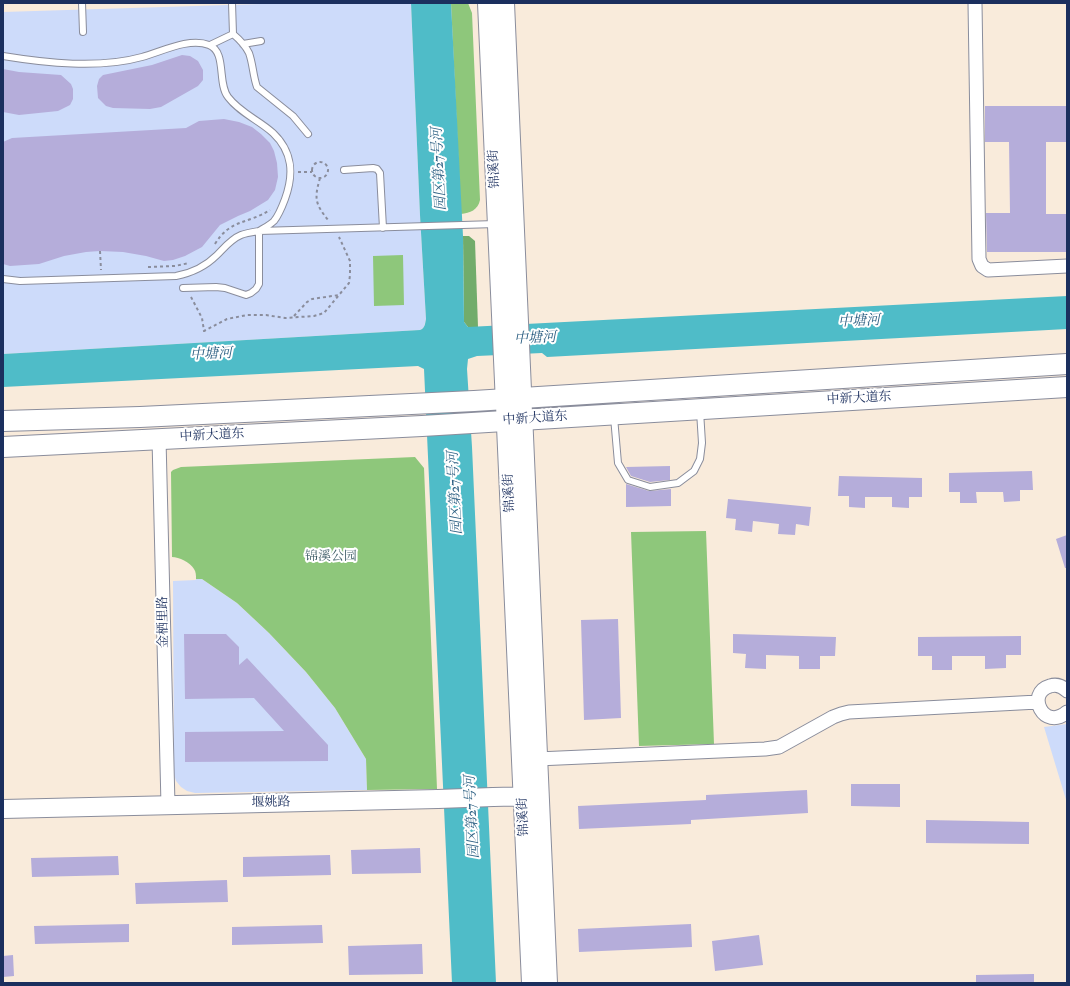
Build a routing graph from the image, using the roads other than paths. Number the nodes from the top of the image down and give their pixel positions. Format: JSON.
{"nodes":[{"id":1,"x":82,"y":3,"type":"edge"},
{"id":2,"x":232,"y":3,"type":"edge"},
{"id":3,"x":487,"y":3,"type":"edge"},
{"id":4,"x":504,"y":3,"type":"edge"},
{"id":5,"x":976,"y":3,"type":"edge"},
{"id":6,"x":83,"y":32,"type":"dead end"},
{"id":7,"x":233,"y":34,"type":"junction"},
{"id":8,"x":260,"y":41,"type":"dead end"},
{"id":9,"x":243,"y":44,"type":"junction"},
{"id":10,"x":210,"y":45,"type":"junction"},
{"id":11,"x":3,"y":56,"type":"edge"},
{"id":12,"x":308,"y":134,"type":"dead end"},
{"id":13,"x":344,"y":170,"type":"dead end"},
{"id":14,"x":498,"y":224,"type":"junction"},
{"id":15,"x":383,"y":228,"type":"junction"},
{"id":16,"x":259,"y":231,"type":"junction"},
{"id":17,"x":1067,"y":266,"type":"edge"},
{"id":18,"x":3,"y":279,"type":"edge"},
{"id":19,"x":183,"y":288,"type":"dead end"},
{"id":20,"x":510,"y":322,"type":"junction"},
{"id":21,"x":1067,"y":364,"type":"edge"},
{"id":22,"x":1067,"y":387,"type":"edge"},
{"id":23,"x":513,"y":398,"type":"junction"},
{"id":24,"x":700,"y":408,"type":"junction"},
{"id":25,"x":614,"y":414,"type":"junction"},
{"id":26,"x":515,"y":420,"type":"junction"},
{"id":27,"x":3,"y":421,"type":"edge"},
{"id":28,"x":159,"y":439,"type":"junction"},
{"id":29,"x":3,"y":447,"type":"edge"},
{"id":30,"x":1067,"y":691,"type":"edge"},
{"id":31,"x":1038,"y":702,"type":"junction"},
{"id":32,"x":1067,"y":712,"type":"edge"},
{"id":33,"x":537,"y":759,"type":"junction"},
{"id":34,"x":531,"y":796,"type":"junction"},
{"id":35,"x":168,"y":805,"type":"junction"},
{"id":36,"x":3,"y":809,"type":"edge"},
{"id":37,"x":531,"y":983,"type":"edge"},
{"id":38,"x":548,"y":983,"type":"edge"}],
"edges":[{"from":1,"to":6,"type":"lane"},
{"from":2,"to":7,"type":"lane"},
{"from":3,"to":14,"type":"main road","name":"锦溪街"},
{"from":4,"to":20,"type":"main road","name":"锦溪街"},
{"from":5,"to":17,"type":"street"},
{"from":7,"to":9,"type":"lane"},
{"from":7,"to":10,"type":"lane"},
{"from":8,"to":9,"type":"lane"},
{"from":9,"to":12,"type":"lane"},
{"from":10,"to":11,"type":"lane"},
{"from":10,"to":16,"type":"lane"},
{"from":13,"to":15,"type":"lane"},
{"from":14,"to":15,"type":"lane"},
{"from":14,"to":20,"type":"main road","name":"锦溪街"},
{"from":15,"to":16,"type":"lane"},
{"from":16,"to":18,"type":"lane"},
{"from":16,"to":19,"type":"lane"},
{"from":20,"to":23,"type":"main road","name":"锦溪街"},
{"from":21,"to":23,"type":"main road","name":"中新大道东"},
{"from":22,"to":24,"type":"main road","name":"中新大道东"},
{"from":23,"to":26,"type":"main road","name":"锦溪街"},
{"from":23,"to":27,"type":"main road","name":"中新大道东"},
{"from":24,"to":25,"type":"main road","name":"中新大道东"},
{"from":24,"to":25,"type":"lane"},
{"from":25,"to":26,"type":"main road","name":"中新大道东"},
{"from":26,"to":28,"type":"main road","name":"中新大道东"},
{"from":26,"to":33,"type":"main road","name":"锦溪街"},
{"from":26,"to":34,"type":"main road","name":"锦溪街"},
{"from":28,"to":29,"type":"main road","name":"中新大道东"},
{"from":28,"to":35,"type":"street","name":"金栖里路"},
{"from":30,"to":31,"type":"street"},
{"from":31,"to":32,"type":"street"},
{"from":31,"to":33,"type":"street"},
{"from":33,"to":34,"type":"main road","name":"锦溪街"},
{"from":34,"to":35,"type":"main road","name":"堰姚路","bridge":true},
{"from":34,"to":37,"type":"main road","name":"锦溪街"},
{"from":34,"to":38,"type":"main road","name":"锦溪街"},
{"from":35,"to":36,"type":"main road","name":"堰姚路"}]}
